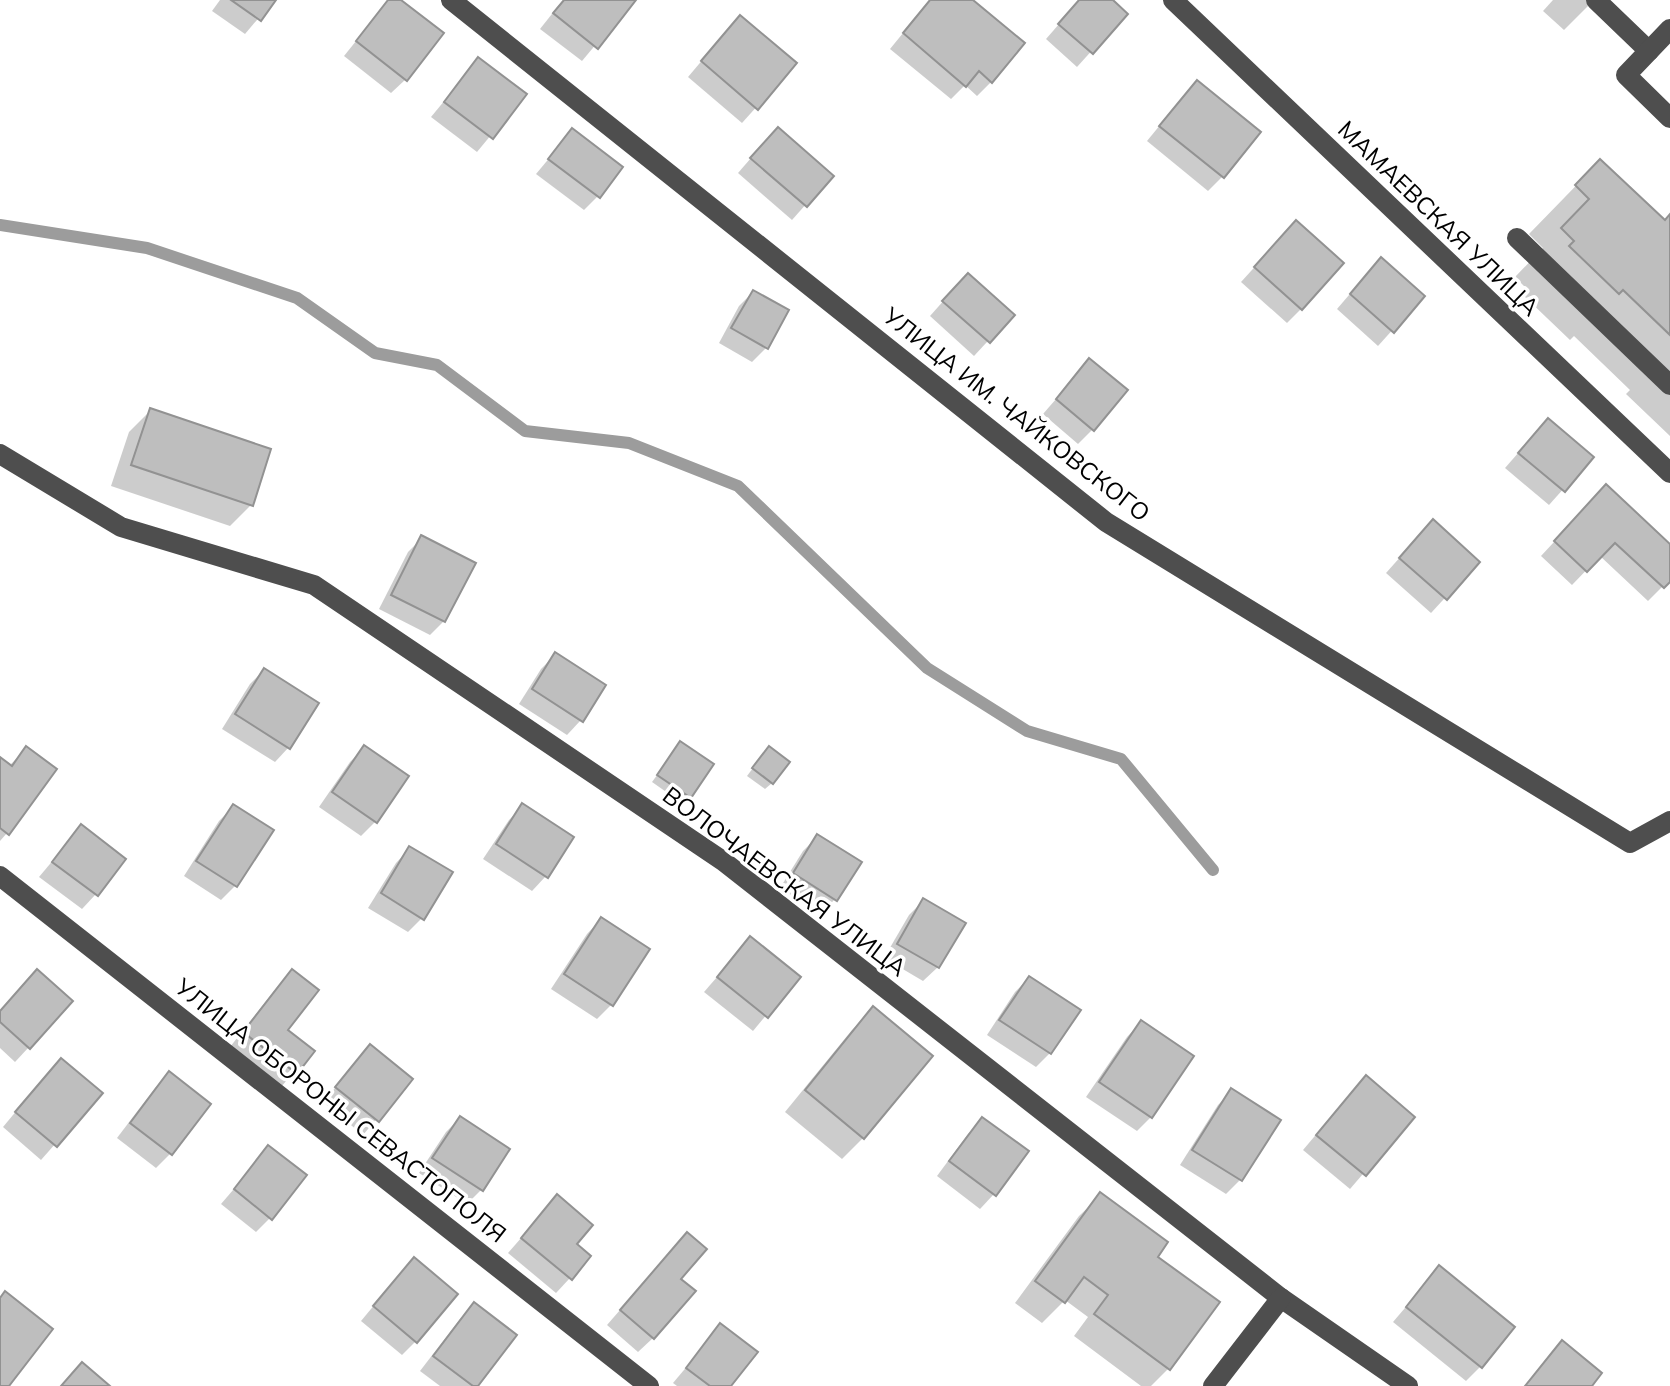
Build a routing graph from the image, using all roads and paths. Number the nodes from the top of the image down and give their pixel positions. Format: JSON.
{"nodes":[{"id":1,"x":451,"y":0,"type":"edge"},
{"id":2,"x":1173,"y":0,"type":"edge"},
{"id":3,"x":1596,"y":0,"type":"edge"},
{"id":4,"x":1670,"y":29,"type":"edge"},
{"id":5,"x":1649,"y":51,"type":"junction"},
{"id":6,"x":1670,"y":118,"type":"edge"},
{"id":7,"x":1517,"y":238,"type":"dead end"},
{"id":8,"x":1670,"y":385,"type":"edge"},
{"id":9,"x":0,"y":454,"type":"edge"},
{"id":10,"x":1670,"y":473,"type":"edge"},
{"id":11,"x":1670,"y":821,"type":"edge"},
{"id":12,"x":0,"y":876,"type":"edge"},
{"id":13,"x":1281,"y":1298,"type":"junction"},
{"id":14,"x":649,"y":1386,"type":"edge"},
{"id":15,"x":1213,"y":1386,"type":"edge"},
{"id":16,"x":1408,"y":1386,"type":"edge"}],
"edges":[{"from":1,"to":11,"type":"street","name":"УЛИЦА ИМ. ЧАЙКОВСКОГО"},
{"from":2,"to":10,"type":"street","name":"МАМАЕВСКАЯ УЛИЦА"},
{"from":3,"to":5,"type":"street"},
{"from":4,"to":5,"type":"street"},
{"from":5,"to":6,"type":"street"},
{"from":7,"to":8,"type":"street"},
{"from":9,"to":13,"type":"street","name":"ВОЛОЧАЕВСКАЯ УЛИЦА"},
{"from":12,"to":14,"type":"street","name":"УЛИЦА ОБОРОНЫ СЕВАСТОПОЛЯ"},
{"from":13,"to":15,"type":"street"},
{"from":13,"to":16,"type":"street","name":"ВОЛОЧАЕВСКАЯ УЛИЦА"}]}
